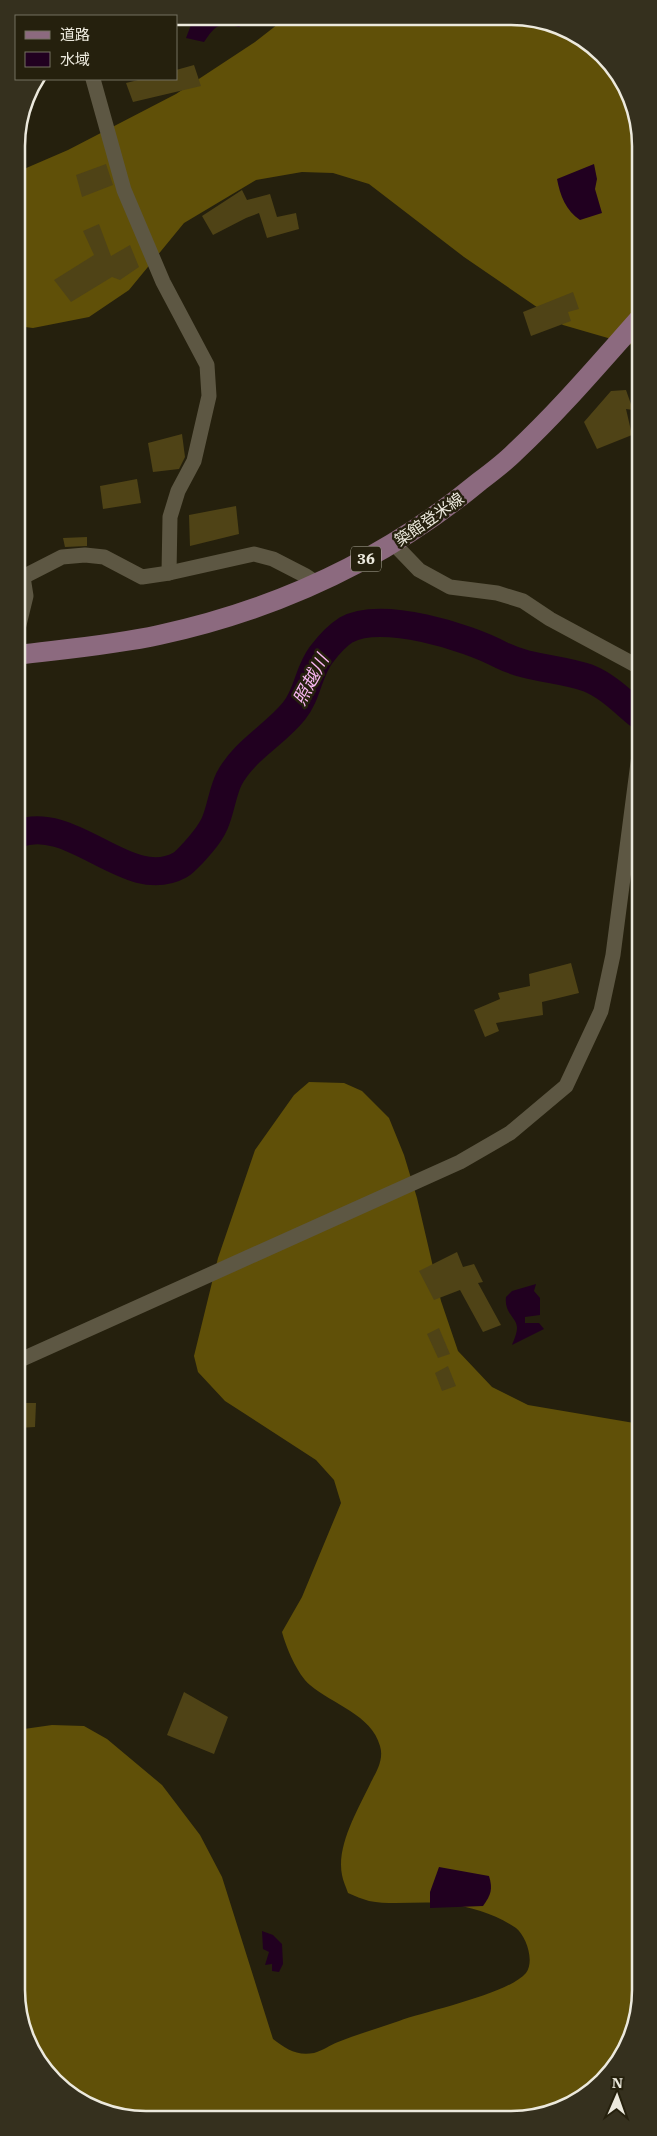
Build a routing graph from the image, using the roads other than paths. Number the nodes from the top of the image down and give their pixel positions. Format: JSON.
{"nodes":[{"id":1,"x":93,"y":80,"type":"edge"},
{"id":2,"x":632,"y":326,"type":"edge"},
{"id":3,"x":394,"y":544,"type":"junction"},
{"id":4,"x":169,"y":573,"type":"junction"},
{"id":5,"x":25,"y":576,"type":"edge"},
{"id":6,"x":318,"y":584,"type":"junction"},
{"id":7,"x":25,"y":654,"type":"edge"},
{"id":8,"x":632,"y":664,"type":"edge"},
{"id":9,"x":632,"y":809,"type":"edge"},
{"id":10,"x":25,"y":1359,"type":"edge"}],
"edges":[{"from":1,"to":4,"type":"street"},
{"from":2,"to":3,"type":"main road","name":"築館登米線","number":"36"},
{"from":3,"to":6,"type":"main road","name":"築館登米線","number":"36"},
{"from":3,"to":8,"type":"street"},
{"from":4,"to":5,"type":"street"},
{"from":4,"to":6,"type":"street"},
{"from":6,"to":7,"type":"main road","name":"築館登米線","number":"36"},
{"from":9,"to":10,"type":"street"}]}
